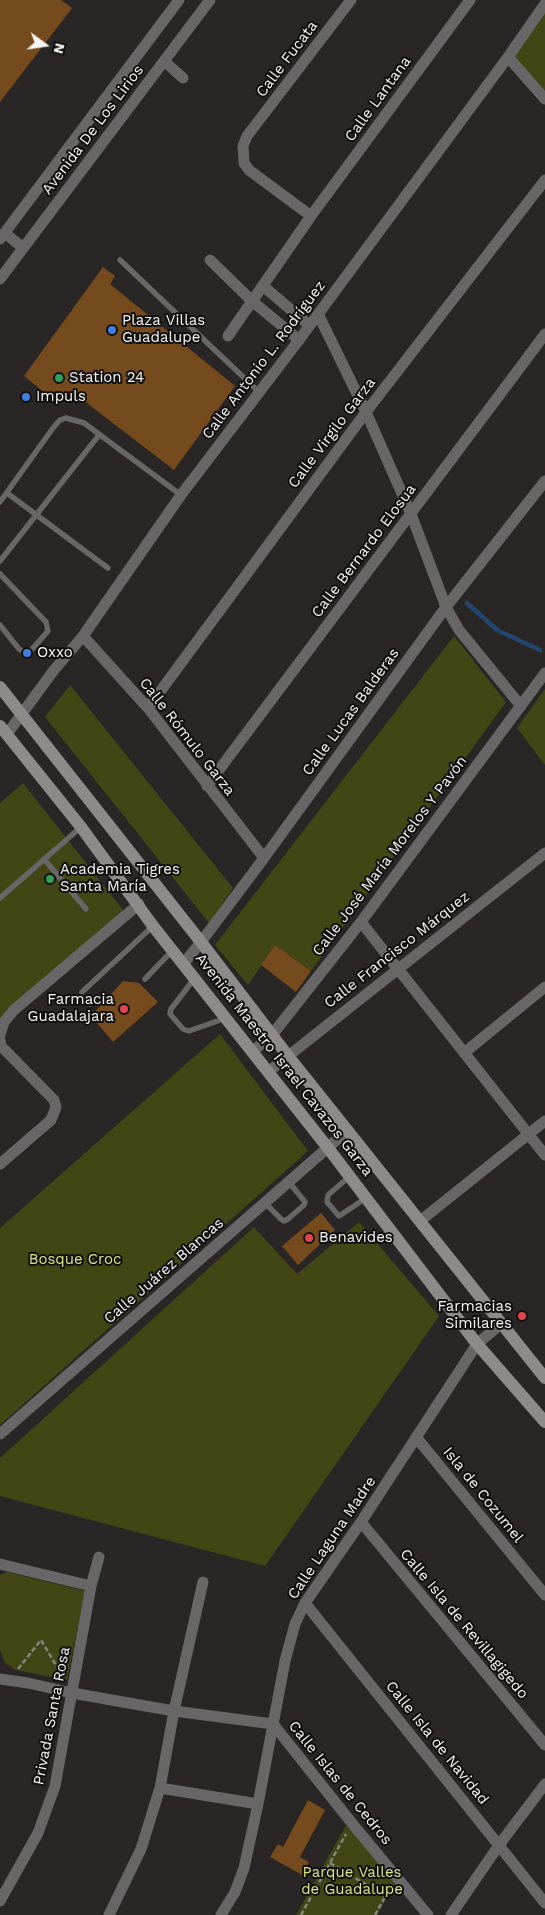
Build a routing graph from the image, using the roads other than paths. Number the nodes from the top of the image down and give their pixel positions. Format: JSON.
{"nodes":[{"id":1,"x":179,"y":0,"type":"edge"},
{"id":2,"x":210,"y":0,"type":"edge"},
{"id":3,"x":351,"y":0,"type":"edge"},
{"id":4,"x":470,"y":0,"type":"edge"},
{"id":5,"x":545,"y":4,"type":"edge"},
{"id":6,"x":508,"y":57,"type":"junction"},
{"id":7,"x":164,"y":61,"type":"junction"},
{"id":8,"x":183,"y":78,"type":"dead end"},
{"id":9,"x":545,"y":99,"type":"edge"},
{"id":10,"x":545,"y":180,"type":"edge"},
{"id":11,"x":311,"y":216,"type":"junction"},
{"id":12,"x":2,"y":236,"type":"edge"},
{"id":13,"x":23,"y":248,"type":"junction"},
{"id":14,"x":120,"y":260,"type":"dead end"},
{"id":15,"x":210,"y":260,"type":"dead end"},
{"id":16,"x":0,"y":279,"type":"edge"},
{"id":17,"x":263,"y":286,"type":"junction"},
{"id":18,"x":252,"y":301,"type":"junction"},
{"id":19,"x":318,"y":314,"type":"junction"},
{"id":20,"x":310,"y":325,"type":"junction"},
{"id":21,"x":545,"y":334,"type":"edge"},
{"id":22,"x":228,"y":336,"type":"dead end"},
{"id":23,"x":299,"y":340,"type":"junction"},
{"id":24,"x":259,"y":392,"type":"junction"},
{"id":25,"x":366,"y":412,"type":"junction"},
{"id":26,"x":99,"y":435,"type":"junction"},
{"id":27,"x":545,"y":481,"type":"edge"},
{"id":28,"x":7,"y":493,"type":"junction"},
{"id":29,"x":181,"y":495,"type":"junction"},
{"id":30,"x":0,"y":502,"type":"edge"},
{"id":31,"x":37,"y":514,"type":"junction"},
{"id":32,"x":411,"y":514,"type":"junction"},
{"id":33,"x":0,"y":561,"type":"edge"},
{"id":34,"x":108,"y":568,"type":"dead end"},
{"id":35,"x":0,"y":574,"type":"edge"},
{"id":36,"x":446,"y":607,"type":"junction"},
{"id":37,"x":0,"y":625,"type":"edge"},
{"id":38,"x":83,"y":636,"type":"junction"},
{"id":39,"x":545,"y":673,"type":"edge"},
{"id":40,"x":0,"y":687,"type":"edge"},
{"id":41,"x":521,"y":706,"type":"junction"},
{"id":42,"x":148,"y":708,"type":"junction"},
{"id":43,"x":23,"y":714,"type":"junction"},
{"id":44,"x":3,"y":730,"type":"edge"},
{"id":45,"x":206,"y":786,"type":"junction"},
{"id":46,"x":80,"y":827,"type":"junction"},
{"id":47,"x":545,"y":853,"type":"edge"},
{"id":48,"x":264,"y":858,"type":"junction"},
{"id":49,"x":44,"y":859,"type":"junction"},
{"id":50,"x":0,"y":898,"type":"edge"},
{"id":51,"x":139,"y":904,"type":"junction"},
{"id":52,"x":86,"y":909,"type":"dead end"},
{"id":53,"x":361,"y":922,"type":"junction"},
{"id":54,"x":154,"y":926,"type":"junction"},
{"id":55,"x":202,"y":942,"type":"junction"},
{"id":56,"x":173,"y":949,"type":"junction"},
{"id":57,"x":184,"y":963,"type":"junction"},
{"id":58,"x":399,"y":969,"type":"junction"},
{"id":59,"x":195,"y":978,"type":"junction"},
{"id":60,"x":145,"y":979,"type":"dead end"},
{"id":61,"x":545,"y":987,"type":"edge"},
{"id":62,"x":82,"y":992,"type":"dead end"},
{"id":63,"x":227,"y":1018,"type":"junction"},
{"id":64,"x":272,"y":1035,"type":"junction"},
{"id":65,"x":0,"y":1042,"type":"edge"},
{"id":66,"x":252,"y":1051,"type":"junction"},
{"id":67,"x":464,"y":1053,"type":"junction"},
{"id":68,"x":288,"y":1056,"type":"junction"},
{"id":69,"x":268,"y":1072,"type":"junction"},
{"id":70,"x":545,"y":1122,"type":"edge"},
{"id":71,"x":348,"y":1130,"type":"junction"},
{"id":72,"x":528,"y":1135,"type":"junction"},
{"id":73,"x":328,"y":1148,"type":"junction"},
{"id":74,"x":545,"y":1155,"type":"edge"},
{"id":75,"x":0,"y":1164,"type":"edge"},
{"id":76,"x":350,"y":1176,"type":"junction"},
{"id":77,"x":289,"y":1182,"type":"junction"},
{"id":78,"x":366,"y":1198,"type":"junction"},
{"id":79,"x":265,"y":1203,"type":"junction"},
{"id":80,"x":420,"y":1221,"type":"junction"},
{"id":81,"x":502,"y":1323,"type":"junction"},
{"id":82,"x":478,"y":1344,"type":"junction"},
{"id":83,"x":545,"y":1378,"type":"edge"},
{"id":84,"x":545,"y":1422,"type":"edge"},
{"id":85,"x":0,"y":1434,"type":"edge"},
{"id":86,"x":416,"y":1437,"type":"junction"},
{"id":87,"x":361,"y":1522,"type":"junction"},
{"id":88,"x":99,"y":1557,"type":"dead end"},
{"id":89,"x":0,"y":1564,"type":"edge"},
{"id":90,"x":203,"y":1582,"type":"dead end"},
{"id":91,"x":91,"y":1586,"type":"junction"},
{"id":92,"x":545,"y":1595,"type":"edge"},
{"id":93,"x":305,"y":1603,"type":"junction"},
{"id":94,"x":5,"y":1680,"type":"edge"},
{"id":95,"x":72,"y":1693,"type":"junction"},
{"id":96,"x":174,"y":1711,"type":"junction"},
{"id":97,"x":273,"y":1724,"type":"junction"},
{"id":98,"x":545,"y":1744,"type":"edge"},
{"id":99,"x":545,"y":1784,"type":"edge"},
{"id":100,"x":160,"y":1788,"type":"junction"},
{"id":101,"x":258,"y":1804,"type":"junction"},
{"id":102,"x":499,"y":1845,"type":"junction"},
{"id":103,"x":0,"y":1901,"type":"edge"},
{"id":104,"x":545,"y":1903,"type":"edge"},
{"id":105,"x":109,"y":1915,"type":"edge"},
{"id":106,"x":222,"y":1915,"type":"edge"},
{"id":107,"x":428,"y":1915,"type":"edge"},
{"id":108,"x":451,"y":1915,"type":"edge"}],
"edges":[{"from":1,"to":12,"type":"street","name":"Avenida De Los Lirios"},
{"from":2,"to":7,"type":"street","name":"Avenida De Los Lirios"},
{"from":3,"to":11,"type":"street","name":"Calle Fucata"},
{"from":4,"to":11,"type":"street","name":"Calle Lantana"},
{"from":5,"to":6,"type":"street","name":"Calle Antonio L. Rodríguez"},
{"from":6,"to":9,"type":"street"},
{"from":6,"to":19,"type":"street","name":"Calle Antonio L. Rodríguez"},
{"from":7,"to":8,"type":"street"},
{"from":7,"to":13,"type":"street","name":"Avenida De Los Lirios"},
{"from":10,"to":25,"type":"street","name":"Calle Virgilo Garza"},
{"from":11,"to":17,"type":"street","name":"Calle Lantana"},
{"from":12,"to":13,"type":"street"},
{"from":13,"to":16,"type":"street","name":"Avenida De Los Lirios"},
{"from":14,"to":24,"type":"lane"},
{"from":15,"to":18,"type":"street"},
{"from":17,"to":18,"type":"street","name":"Calle Lantana"},
{"from":17,"to":20,"type":"street"},
{"from":18,"to":22,"type":"street","name":"Calle Lantana"},
{"from":18,"to":23,"type":"street"},
{"from":19,"to":20,"type":"street","name":"Calle Antonio L. Rodríguez"},
{"from":19,"to":25,"type":"street"},
{"from":20,"to":23,"type":"street","name":"Calle Antonio L. Rodríguez"},
{"from":21,"to":32,"type":"street","name":"Calle Bernardo Elosua"},
{"from":23,"to":24,"type":"street","name":"Calle Antonio L. Rodríguez"},
{"from":24,"to":29,"type":"street","name":"Calle Antonio L. Rodríguez"},
{"from":25,"to":32,"type":"street"},
{"from":25,"to":42,"type":"street","name":"Calle Virgilo Garza"},
{"from":26,"to":28,"type":"lane"},
{"from":26,"to":29,"type":"lane"},
{"from":26,"to":31,"type":"lane"},
{"from":27,"to":36,"type":"street","name":"Calle Lucas Balderas"},
{"from":28,"to":30,"type":"lane"},
{"from":28,"to":31,"type":"lane"},
{"from":29,"to":38,"type":"street","name":"Calle Antonio L. Rodríguez"},
{"from":31,"to":33,"type":"lane"},
{"from":31,"to":34,"type":"lane"},
{"from":32,"to":36,"type":"street"},
{"from":32,"to":45,"type":"street","name":"Calle Bernardo Elosua"},
{"from":35,"to":37,"type":"lane"},
{"from":36,"to":41,"type":"street"},
{"from":36,"to":48,"type":"street","name":"Calle Lucas Balderas"},
{"from":38,"to":42,"type":"street","name":"Calle Rómulo Garza"},
{"from":38,"to":43,"type":"street","name":"Calle Antonio L. Rodríguez"},
{"from":39,"to":41,"type":"street","name":"Calle José María Morelos Y Pavón"},
{"from":40,"to":43,"type":"main road","name":"Avenida Maestro Israel Cavazos Garza"},
{"from":41,"to":53,"type":"street","name":"Calle José María Morelos Y Pavón"},
{"from":42,"to":45,"type":"street","name":"Calle Rómulo Garza"},
{"from":43,"to":44,"type":"street","name":"Calle Antonio L. Rodríguez"},
{"from":43,"to":55,"type":"main road","name":"Avenida Maestro Israel Cavazos Garza"},
{"from":44,"to":46,"type":"main road","name":"Avenida Maestro Israel Cavazos Garza"},
{"from":45,"to":48,"type":"street","name":"Calle Rómulo Garza"},
{"from":46,"to":49,"type":"lane"},
{"from":46,"to":51,"type":"main road","name":"Avenida Maestro Israel Cavazos Garza"},
{"from":47,"to":58,"type":"street","name":"Calle Francisco Márquez"},
{"from":48,"to":55,"type":"street","name":"Calle Lucas Balderas"},
{"from":49,"to":50,"type":"lane"},
{"from":49,"to":52,"type":"lane"},
{"from":51,"to":54,"type":"main road","name":"Avenida Maestro Israel Cavazos Garza"},
{"from":51,"to":65,"type":"street"},
{"from":53,"to":58,"type":"street"},
{"from":53,"to":64,"type":"street","name":"Calle José María Morelos Y Pavón"},
{"from":54,"to":56,"type":"main road","name":"Avenida Maestro Israel Cavazos Garza"},
{"from":54,"to":62,"type":"lane"},
{"from":55,"to":57,"type":"street","name":"Calle Lucas Balderas"},
{"from":55,"to":64,"type":"main road","name":"Avenida Maestro Israel Cavazos Garza"},
{"from":56,"to":57,"type":"main road","name":"Avenida Maestro Israel Cavazos Garza"},
{"from":56,"to":60,"type":"lane"},
{"from":57,"to":59,"type":"main road","name":"Avenida Maestro Israel Cavazos Garza"},
{"from":58,"to":67,"type":"street"},
{"from":58,"to":68,"type":"street","name":"Calle Francisco Márquez"},
{"from":59,"to":63,"type":"main road","name":"Avenida Maestro Israel Cavazos Garza"},
{"from":59,"to":63,"type":"lane"},
{"from":61,"to":67,"type":"street"},
{"from":63,"to":66,"type":"main road","name":"Avenida Maestro Israel Cavazos Garza"},
{"from":64,"to":66,"type":"street","name":"Calle José María Morelos Y Pavón"},
{"from":64,"to":68,"type":"main road","name":"Avenida Maestro Israel Cavazos Garza"},
{"from":65,"to":75,"type":"street"},
{"from":66,"to":69,"type":"main road","name":"Avenida Maestro Israel Cavazos Garza"},
{"from":67,"to":72,"type":"street"},
{"from":68,"to":69,"type":"street","name":"Calle Francisco Márquez"},
{"from":68,"to":71,"type":"main road","name":"Avenida Maestro Israel Cavazos Garza"},
{"from":69,"to":73,"type":"main road","name":"Avenida Maestro Israel Cavazos Garza"},
{"from":70,"to":72,"type":"street"},
{"from":71,"to":73,"type":"street","name":"Calle Juárez Blancas"},
{"from":71,"to":80,"type":"main road","name":"Avenida Maestro Israel Cavazos Garza"},
{"from":72,"to":74,"type":"street"},
{"from":72,"to":80,"type":"street"},
{"from":73,"to":76,"type":"main road","name":"Avenida Maestro Israel Cavazos Garza"},
{"from":73,"to":77,"type":"street","name":"Calle Juárez Blancas"},
{"from":76,"to":78,"type":"main road","name":"Avenida Maestro Israel Cavazos Garza"},
{"from":76,"to":78,"type":"lane"},
{"from":77,"to":79,"type":"street","name":"Calle Juárez Blancas"},
{"from":77,"to":79,"type":"lane"},
{"from":78,"to":82,"type":"main road","name":"Avenida Maestro Israel Cavazos Garza"},
{"from":79,"to":85,"type":"street","name":"Calle Juárez Blancas"},
{"from":80,"to":81,"type":"main road","name":"Avenida Maestro Israel Cavazos Garza"},
{"from":81,"to":82,"type":"street","name":"Calle Laguna Madre"},
{"from":81,"to":83,"type":"main road","name":"Avenida Maestro Israel Cavazos Garza"},
{"from":82,"to":84,"type":"main road","name":"Avenida Maestro Israel Cavazos Garza"},
{"from":82,"to":86,"type":"street","name":"Calle Laguna Madre"},
{"from":86,"to":87,"type":"street","name":"Calle Laguna Madre"},
{"from":86,"to":92,"type":"street","name":"Isla de Cozumel"},
{"from":87,"to":93,"type":"street","name":"Calle Laguna Madre"},
{"from":87,"to":98,"type":"street","name":"Calle Isla de Revillagigedo"},
{"from":88,"to":91,"type":"street","name":"Privada Santa Rosa"},
{"from":89,"to":91,"type":"street"},
{"from":90,"to":96,"type":"street"},
{"from":91,"to":95,"type":"street","name":"Privada Santa Rosa"},
{"from":93,"to":97,"type":"street","name":"Calle Laguna Madre"},
{"from":93,"to":102,"type":"street","name":"Calle Isla de Navidad"},
{"from":94,"to":95,"type":"street","name":"Calle Islas de Cedros"},
{"from":95,"to":96,"type":"street","name":"Calle Islas de Cedros"},
{"from":95,"to":103,"type":"street","name":"Privada Santa Rosa"},
{"from":96,"to":97,"type":"street","name":"Calle Islas de Cedros"},
{"from":96,"to":100,"type":"street"},
{"from":97,"to":101,"type":"street","name":"Calle Laguna Madre"},
{"from":97,"to":107,"type":"street","name":"Calle Islas de Cedros"},
{"from":99,"to":102,"type":"street"},
{"from":100,"to":101,"type":"street"},
{"from":100,"to":105,"type":"street"},
{"from":101,"to":106,"type":"street","name":"Calle Laguna Madre"},
{"from":102,"to":104,"type":"street","name":"Calle Isla de Navidad"},
{"from":102,"to":108,"type":"street"}]}
